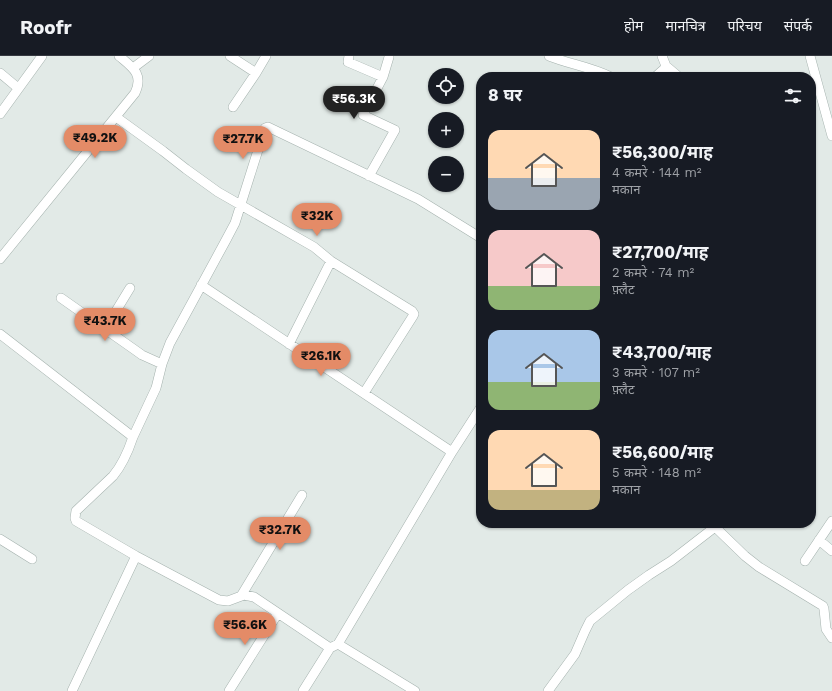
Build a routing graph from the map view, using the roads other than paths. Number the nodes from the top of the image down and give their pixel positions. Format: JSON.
{"nodes":[{"id":1,"x":42,"y":56,"type":"edge"},
{"id":2,"x":119,"y":56,"type":"edge"},
{"id":3,"x":149,"y":56,"type":"edge"},
{"id":4,"x":230,"y":56,"type":"edge"},
{"id":5,"x":266,"y":56,"type":"edge"},
{"id":6,"x":349,"y":56,"type":"edge"},
{"id":7,"x":548,"y":56,"type":"edge"},
{"id":8,"x":662,"y":56,"type":"edge"},
{"id":9,"x":810,"y":56,"type":"edge"},
{"id":10,"x":389,"y":57,"type":"dead end"},
{"id":11,"x":666,"y":66,"type":"junction"},
{"id":12,"x":133,"y":68,"type":"junction"},
{"id":13,"x":599,"y":72,"type":"edge"},
{"id":14,"x":661,"y":72,"type":"edge"},
{"id":15,"x":673,"y":72,"type":"edge"},
{"id":16,"x":814,"y":72,"type":"edge"},
{"id":17,"x":0,"y":73,"type":"edge"},
{"id":18,"x":256,"y":73,"type":"junction"},
{"id":19,"x":383,"y":77,"type":"junction"},
{"id":20,"x":816,"y":78,"type":"edge"},
{"id":21,"x":18,"y":88,"type":"junction"},
{"id":22,"x":233,"y":107,"type":"dead end"},
{"id":23,"x":0,"y":114,"type":"edge"},
{"id":24,"x":116,"y":117,"type":"junction"},
{"id":25,"x":832,"y":136,"type":"edge"},
{"id":26,"x":369,"y":176,"type":"junction"},
{"id":27,"x":240,"y":204,"type":"junction"},
{"id":28,"x":476,"y":235,"type":"edge"},
{"id":29,"x":0,"y":259,"type":"edge"},
{"id":30,"x":331,"y":261,"type":"junction"},
{"id":31,"x":201,"y":285,"type":"junction"},
{"id":32,"x":130,"y":288,"type":"dead end"},
{"id":33,"x":61,"y":298,"type":"dead end"},
{"id":34,"x":105,"y":329,"type":"junction"},
{"id":35,"x":0,"y":334,"type":"edge"},
{"id":36,"x":289,"y":344,"type":"junction"},
{"id":37,"x":162,"y":364,"type":"junction"},
{"id":38,"x":364,"y":393,"type":"junction"},
{"id":39,"x":476,"y":415,"type":"edge"},
{"id":40,"x":133,"y":438,"type":"junction"},
{"id":41,"x":452,"y":452,"type":"junction"},
{"id":42,"x":302,"y":495,"type":"dead end"},
{"id":43,"x":832,"y":521,"type":"edge"},
{"id":44,"x":713,"y":528,"type":"edge"},
{"id":45,"x":720,"y":528,"type":"edge"},
{"id":46,"x":0,"y":539,"type":"edge"},
{"id":47,"x":819,"y":540,"type":"junction"},
{"id":48,"x":832,"y":551,"type":"edge"},
{"id":49,"x":136,"y":556,"type":"junction"},
{"id":50,"x":32,"y":559,"type":"dead end"},
{"id":51,"x":805,"y":561,"type":"dead end"},
{"id":52,"x":241,"y":596,"type":"junction"},
{"id":53,"x":278,"y":613,"type":"junction"},
{"id":54,"x":832,"y":638,"type":"edge"},
{"id":55,"x":334,"y":646,"type":"junction"},
{"id":56,"x":72,"y":691,"type":"edge"},
{"id":57,"x":229,"y":691,"type":"edge"},
{"id":58,"x":303,"y":691,"type":"edge"},
{"id":59,"x":415,"y":691,"type":"edge"},
{"id":60,"x":548,"y":691,"type":"edge"}],
"edges":[{"from":1,"to":21,"type":"street"},
{"from":2,"to":12,"type":"street"},
{"from":3,"to":12,"type":"street"},
{"from":4,"to":18,"type":"street"},
{"from":5,"to":18,"type":"street"},
{"from":6,"to":19,"type":"street"},
{"from":7,"to":13,"type":"street"},
{"from":8,"to":11,"type":"street"},
{"from":9,"to":16,"type":"street"},
{"from":10,"to":19,"type":"street"},
{"from":11,"to":14,"type":"street"},
{"from":11,"to":15,"type":"street"},
{"from":12,"to":24,"type":"street"},
{"from":17,"to":21,"type":"street"},
{"from":18,"to":22,"type":"street"},
{"from":19,"to":26,"type":"street"},
{"from":20,"to":25,"type":"street"},
{"from":21,"to":23,"type":"street"},
{"from":24,"to":27,"type":"street"},
{"from":24,"to":29,"type":"street"},
{"from":26,"to":27,"type":"street"},
{"from":26,"to":28,"type":"street"},
{"from":27,"to":30,"type":"street"},
{"from":27,"to":31,"type":"street"},
{"from":30,"to":36,"type":"street"},
{"from":30,"to":38,"type":"street"},
{"from":31,"to":36,"type":"street"},
{"from":31,"to":37,"type":"street"},
{"from":32,"to":34,"type":"street"},
{"from":33,"to":34,"type":"street"},
{"from":34,"to":37,"type":"street"},
{"from":35,"to":40,"type":"street"},
{"from":36,"to":38,"type":"street"},
{"from":37,"to":40,"type":"street"},
{"from":38,"to":41,"type":"street"},
{"from":39,"to":41,"type":"street"},
{"from":40,"to":49,"type":"street"},
{"from":41,"to":55,"type":"street"},
{"from":42,"to":52,"type":"street"},
{"from":43,"to":47,"type":"street"},
{"from":44,"to":60,"type":"street"},
{"from":45,"to":54,"type":"street"},
{"from":46,"to":50,"type":"street"},
{"from":47,"to":48,"type":"street"},
{"from":47,"to":51,"type":"street"},
{"from":49,"to":52,"type":"street"},
{"from":49,"to":56,"type":"street"},
{"from":52,"to":53,"type":"street"},
{"from":53,"to":55,"type":"street"},
{"from":53,"to":57,"type":"street"},
{"from":55,"to":58,"type":"street"},
{"from":55,"to":59,"type":"street"}]}
